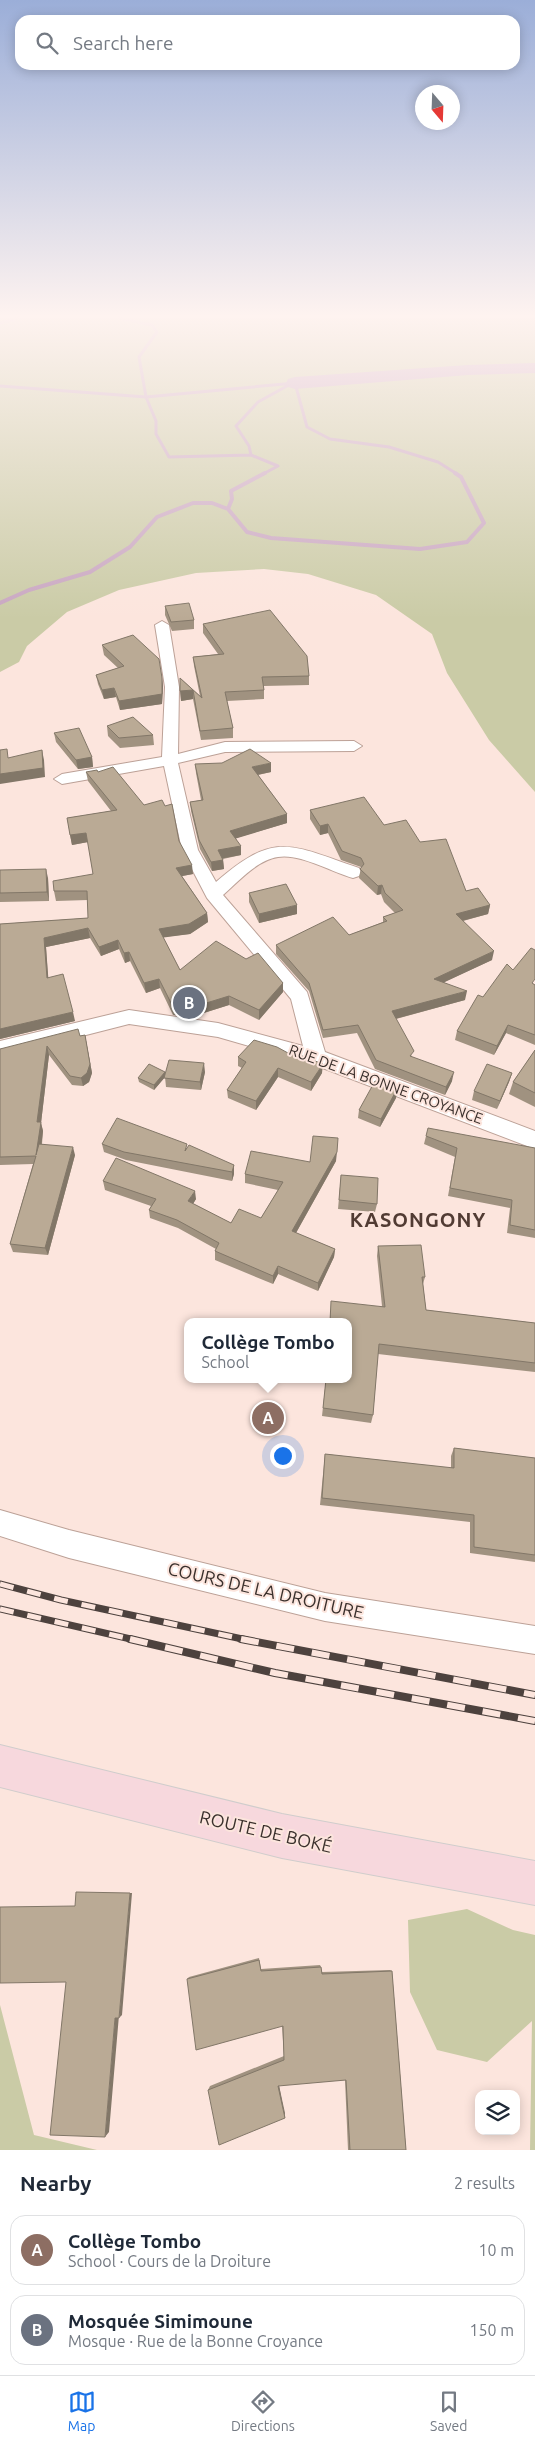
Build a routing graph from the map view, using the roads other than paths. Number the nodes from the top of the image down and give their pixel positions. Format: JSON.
{"nodes":[{"id":1,"x":162,"y":625,"type":"dead end"},
{"id":2,"x":354,"y":746,"type":"dead end"},
{"id":3,"x":170,"y":760,"type":"junction"},
{"id":4,"x":62,"y":779,"type":"dead end"},
{"id":5,"x":353,"y":872,"type":"dead end"},
{"id":6,"x":213,"y":894,"type":"junction"},
{"id":7,"x":0,"y":1049,"type":"edge"},
{"id":8,"x":316,"y":1057,"type":"junction"},
{"id":9,"x":535,"y":1140,"type":"edge"},
{"id":10,"x":0,"y":1523,"type":"edge"},
{"id":11,"x":535,"y":1640,"type":"edge"},
{"id":12,"x":0,"y":1766,"type":"edge"},
{"id":13,"x":535,"y":1884,"type":"edge"}],
"edges":[{"from":1,"to":3,"type":"street"},
{"from":2,"to":3,"type":"street"},
{"from":3,"to":4,"type":"street"},
{"from":3,"to":6,"type":"street"},
{"from":5,"to":6,"type":"street"},
{"from":6,"to":8,"type":"street"},
{"from":7,"to":8,"type":"street","name":"RUE DE LA BONNE CROYANCE"},
{"from":8,"to":9,"type":"street","name":"RUE DE LA BONNE CROYANCE"},
{"from":10,"to":11,"type":"street","name":"COURS DE LA DROITURE"},
{"from":12,"to":13,"type":"main road","name":"ROUTE DE BOKÉ"}]}
